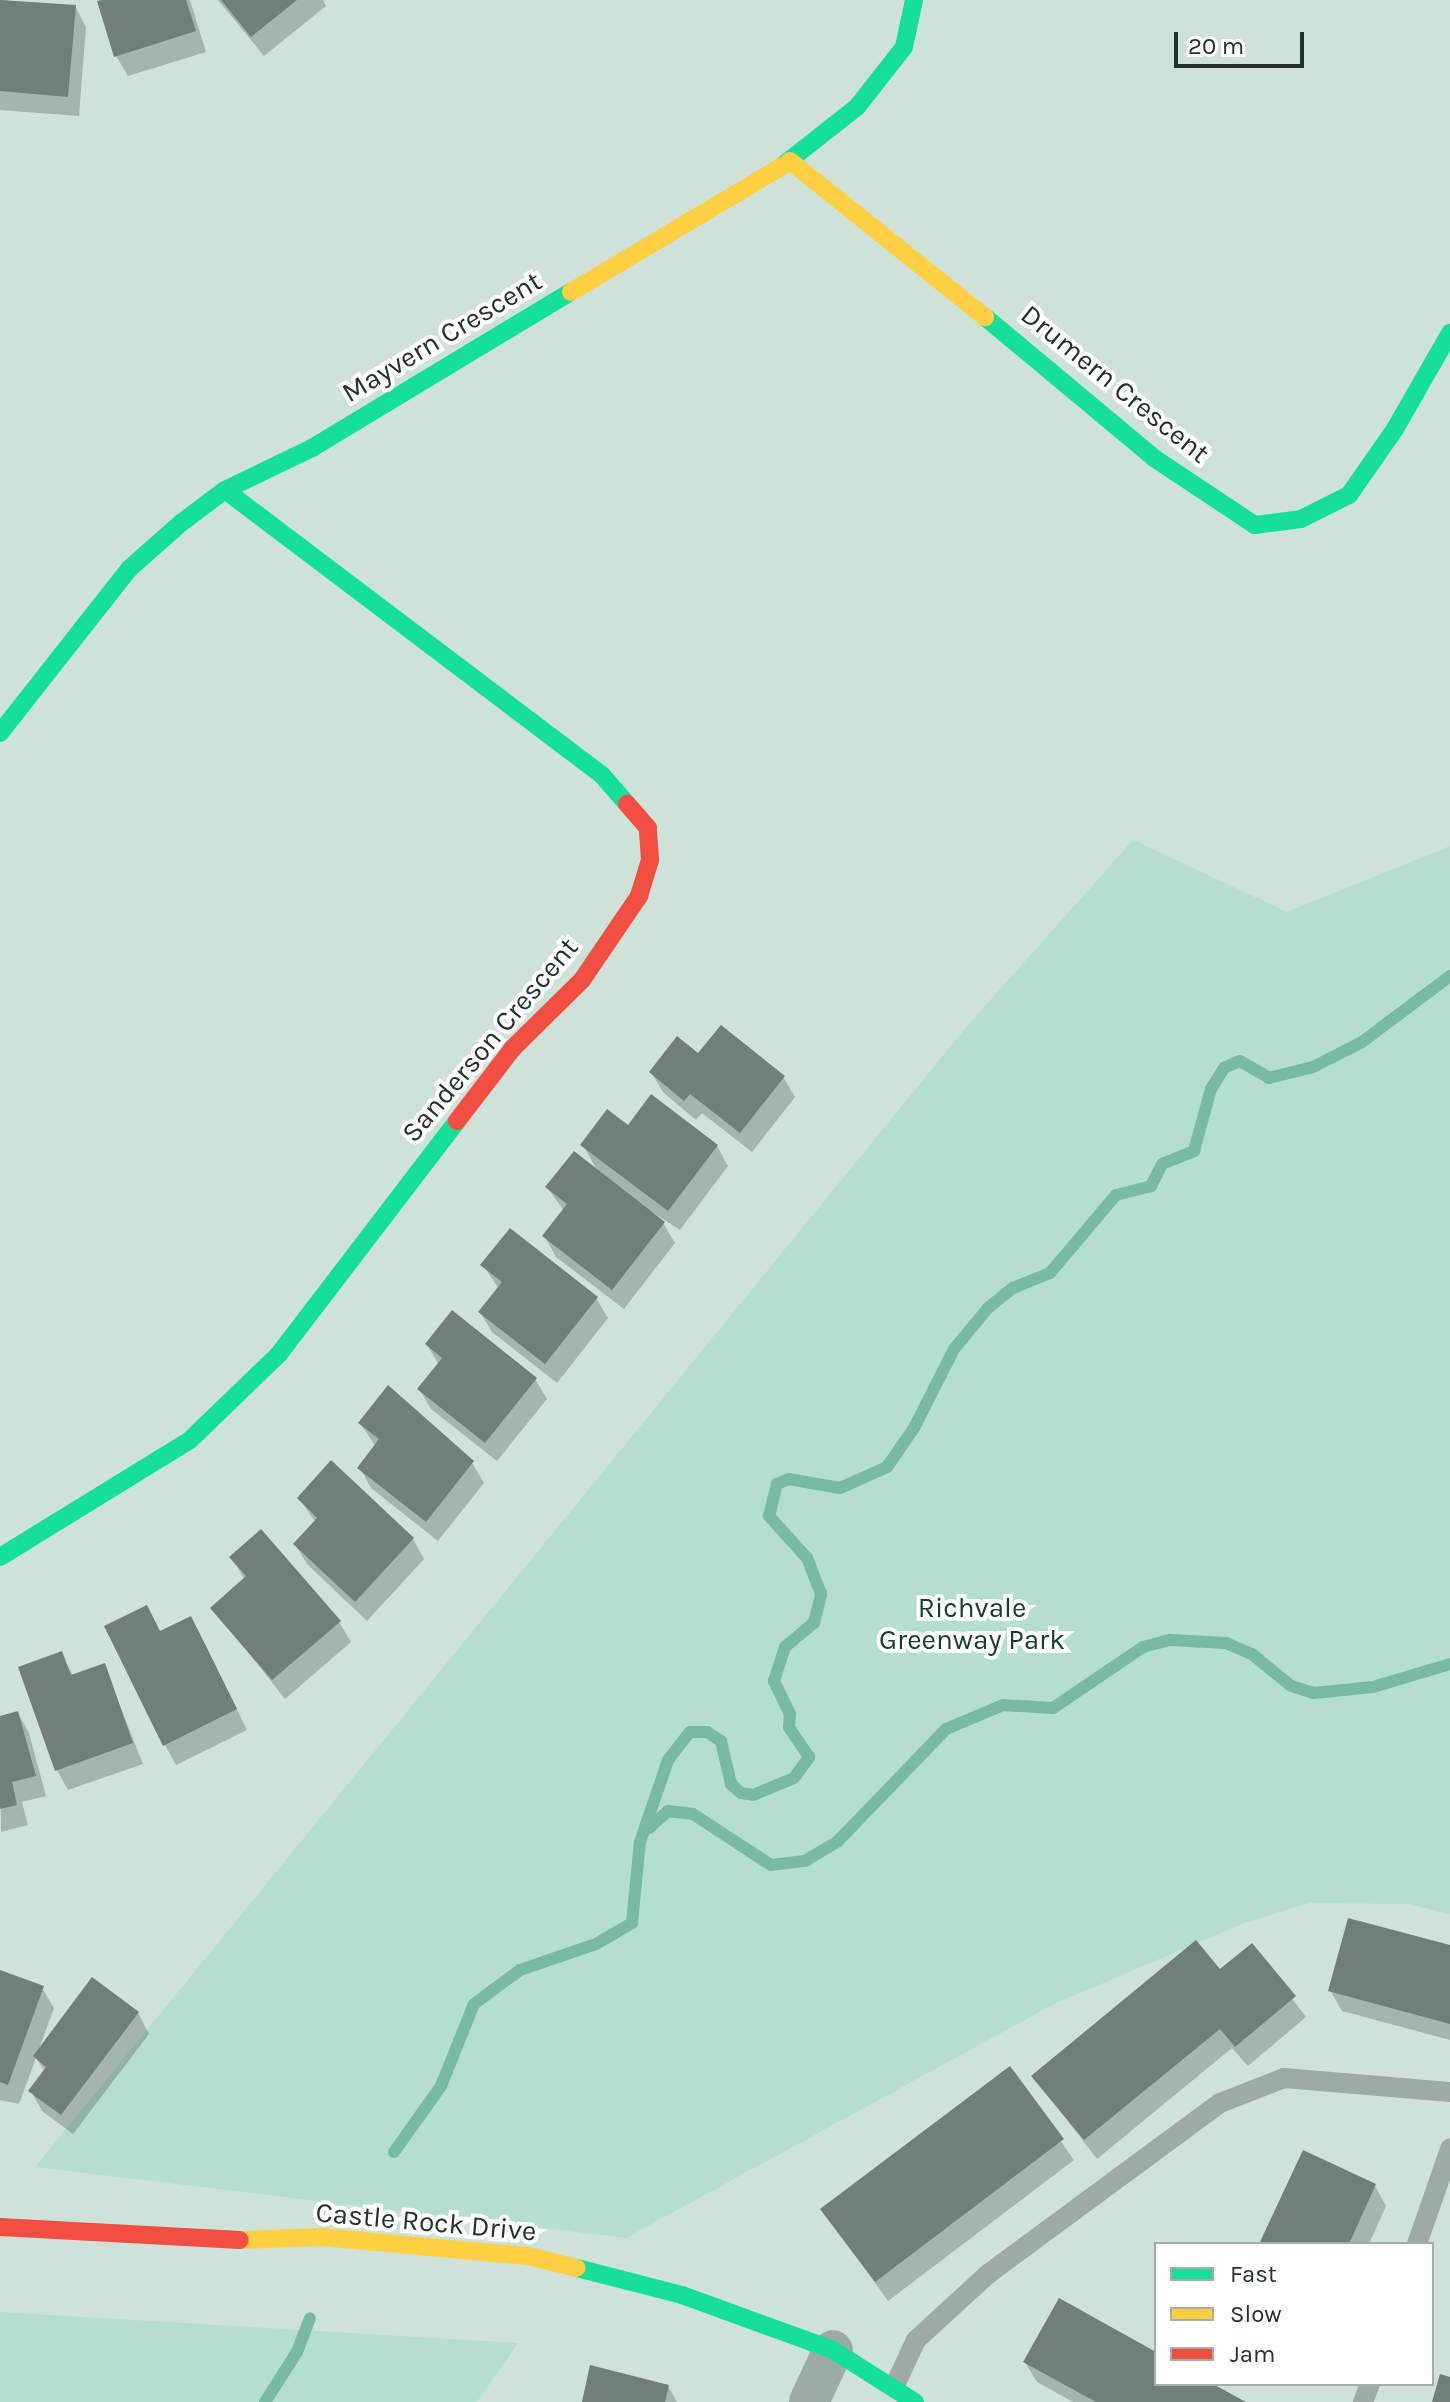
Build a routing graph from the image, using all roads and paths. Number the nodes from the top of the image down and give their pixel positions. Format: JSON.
{"nodes":[{"id":1,"x":914,"y":0,"type":"edge"},
{"id":2,"x":790,"y":161,"type":"junction"},
{"id":3,"x":1450,"y":333,"type":"edge"},
{"id":4,"x":225,"y":490,"type":"junction"},
{"id":5,"x":0,"y":733,"type":"edge"},
{"id":6,"x":0,"y":1557,"type":"edge"},
{"id":7,"x":1450,"y":2092,"type":"edge"},
{"id":8,"x":1450,"y":2149,"type":"edge"},
{"id":9,"x":0,"y":2227,"type":"edge"},
{"id":10,"x":1418,"y":2242,"type":"edge"},
{"id":11,"x":833,"y":2350,"type":"junction"},
{"id":12,"x":894,"y":2387,"type":"junction"},
{"id":13,"x":809,"y":2402,"type":"edge"},
{"id":14,"x":915,"y":2402,"type":"edge"}],
"edges":[{"from":1,"to":2,"type":"street","name":"Mayvern Crescent"},
{"from":2,"to":3,"type":"street","name":"Drumern Crescent"},
{"from":2,"to":4,"type":"street","name":"Mayvern Crescent"},
{"from":4,"to":5,"type":"street","name":"Mayvern Crescent"},
{"from":4,"to":6,"type":"street","name":"Sanderson Crescent"},
{"from":7,"to":12,"type":"lane"},
{"from":8,"to":10,"type":"lane"},
{"from":9,"to":11,"type":"street","name":"Castle Rock Drive"},
{"from":11,"to":12,"type":"street","name":"Castle Rock Drive"},
{"from":11,"to":13,"type":"street"},
{"from":12,"to":14,"type":"street","name":"Castle Rock Drive"}]}
